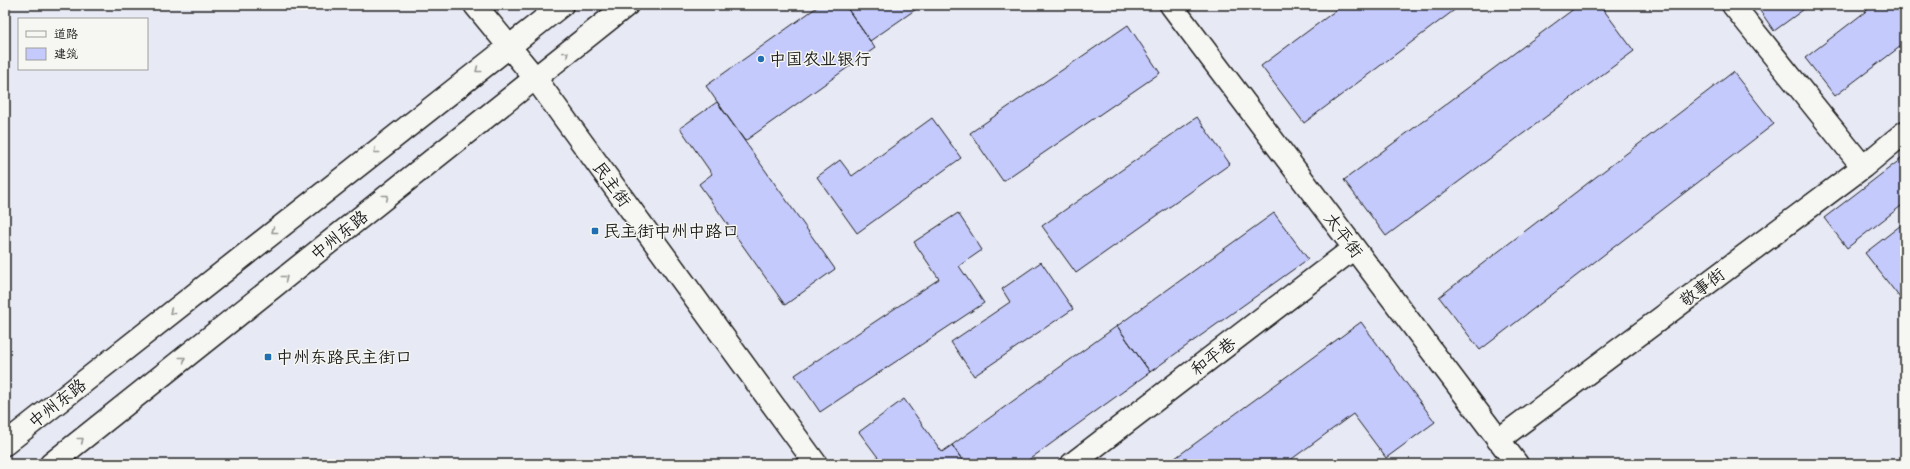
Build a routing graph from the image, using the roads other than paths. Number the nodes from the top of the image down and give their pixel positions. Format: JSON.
{"nodes":[{"id":1,"x":475,"y":5,"type":"edge"},
{"id":2,"x":562,"y":5,"type":"edge"},
{"id":3,"x":627,"y":5,"type":"edge"},
{"id":4,"x":1172,"y":5,"type":"edge"},
{"id":5,"x":1733,"y":5,"type":"edge"},
{"id":6,"x":509,"y":46,"type":"junction"},
{"id":7,"x":535,"y":78,"type":"junction"},
{"id":8,"x":1905,"y":132,"type":"edge"},
{"id":9,"x":1863,"y":167,"type":"junction"},
{"id":10,"x":1354,"y":248,"type":"junction"},
{"id":11,"x":1498,"y":440,"type":"junction"},
{"id":12,"x":5,"y":444,"type":"edge"},
{"id":13,"x":51,"y":464,"type":"edge"},
{"id":14,"x":816,"y":464,"type":"edge"},
{"id":15,"x":1072,"y":464,"type":"edge"},
{"id":16,"x":1517,"y":464,"type":"edge"}],
"edges":[{"from":1,"to":6,"type":"street","name":"民主街"},
{"from":2,"to":6,"type":"street","name":"中州东路"},
{"from":7,"to":3,"type":"street","name":"中州东路","one_way":true},
{"from":4,"to":10,"type":"street","name":"太平街"},
{"from":5,"to":9,"type":"street"},
{"from":6,"to":7,"type":"street","name":"民主街"},
{"from":6,"to":12,"type":"street","name":"中州东路","one_way":true},
{"from":13,"to":7,"type":"street","name":"中州东路","one_way":true},
{"from":7,"to":14,"type":"street","name":"民主街"},
{"from":8,"to":9,"type":"street","name":"敬事街"},
{"from":9,"to":11,"type":"street","name":"敬事街"},
{"from":10,"to":11,"type":"street","name":"太平街"},
{"from":10,"to":15,"type":"street","name":"和平巷"},
{"from":11,"to":16,"type":"street","name":"太平街"}]}
